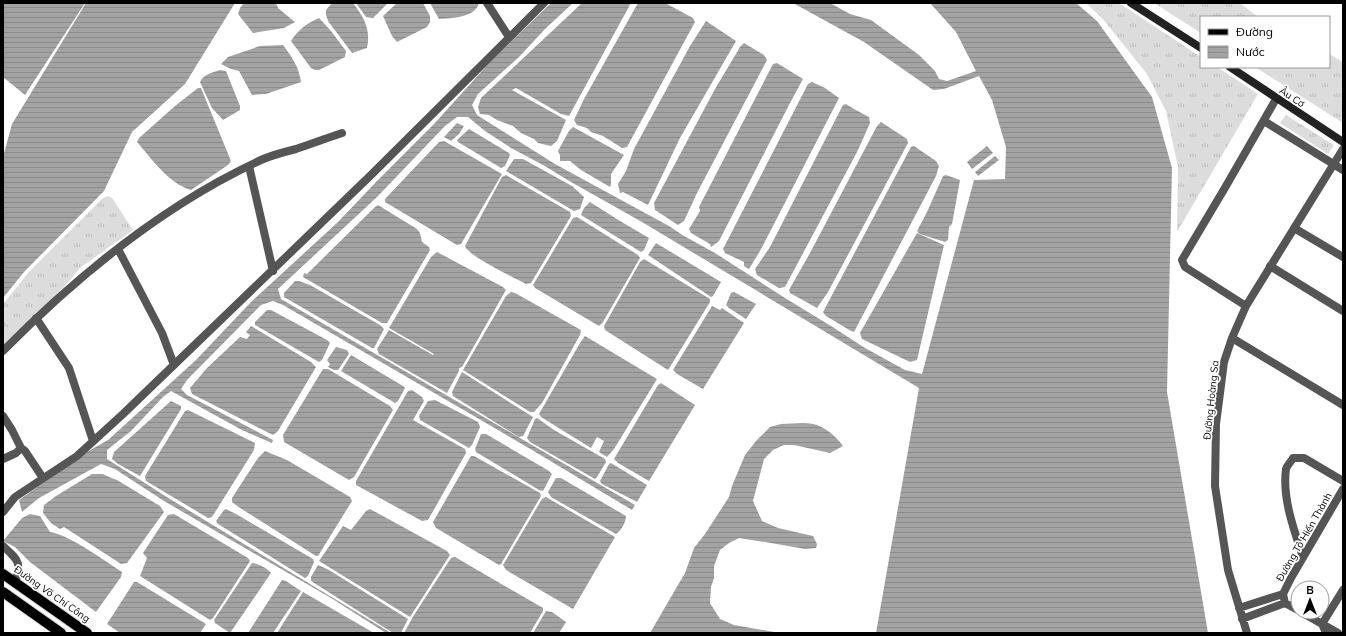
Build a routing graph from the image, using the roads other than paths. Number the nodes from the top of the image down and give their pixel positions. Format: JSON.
{"nodes":[{"id":1,"x":487,"y":3,"type":"edge"},
{"id":2,"x":544,"y":3,"type":"edge"},
{"id":3,"x":1132,"y":3,"type":"edge"},
{"id":4,"x":509,"y":37,"type":"junction"},
{"id":5,"x":1200,"y":47,"type":"edge"},
{"id":6,"x":1231,"y":68,"type":"edge"},
{"id":7,"x":1276,"y":98,"type":"junction"},
{"id":8,"x":1264,"y":121,"type":"junction"},
{"id":9,"x":342,"y":133,"type":"dead end"},
{"id":10,"x":1343,"y":142,"type":"edge"},
{"id":11,"x":1343,"y":149,"type":"edge"},
{"id":12,"x":1333,"y":163,"type":"junction"},
{"id":13,"x":249,"y":166,"type":"junction"},
{"id":14,"x":1343,"y":170,"type":"edge"},
{"id":15,"x":1294,"y":228,"type":"junction"},
{"id":16,"x":118,"y":249,"type":"junction"},
{"id":17,"x":1343,"y":257,"type":"edge"},
{"id":18,"x":1270,"y":266,"type":"junction"},
{"id":19,"x":273,"y":271,"type":"junction"},
{"id":20,"x":1246,"y":306,"type":"junction"},
{"id":21,"x":1343,"y":311,"type":"edge"},
{"id":22,"x":36,"y":318,"type":"junction"},
{"id":23,"x":1232,"y":338,"type":"junction"},
{"id":24,"x":3,"y":351,"type":"edge"},
{"id":25,"x":174,"y":366,"type":"junction"},
{"id":26,"x":1343,"y":405,"type":"edge"},
{"id":27,"x":3,"y":416,"type":"edge"},
{"id":28,"x":93,"y":441,"type":"junction"},
{"id":29,"x":21,"y":448,"type":"junction"},
{"id":30,"x":3,"y":459,"type":"edge"},
{"id":31,"x":43,"y":478,"type":"junction"},
{"id":32,"x":1343,"y":481,"type":"edge"},
{"id":33,"x":1343,"y":490,"type":"edge"},
{"id":34,"x":3,"y":512,"type":"edge"},
{"id":35,"x":3,"y":546,"type":"edge"},
{"id":36,"x":1303,"y":557,"type":"junction"},
{"id":37,"x":3,"y":574,"type":"edge"},
{"id":38,"x":15,"y":583,"type":"junction"},
{"id":39,"x":1343,"y":590,"type":"edge"},
{"id":40,"x":4,"y":594,"type":"edge"},
{"id":41,"x":1283,"y":594,"type":"junction"},
{"id":42,"x":1285,"y":603,"type":"junction"},
{"id":43,"x":1290,"y":606,"type":"edge"},
{"id":44,"x":1239,"y":608,"type":"junction"},
{"id":45,"x":1242,"y":619,"type":"junction"},
{"id":46,"x":1315,"y":620,"type":"edge"},
{"id":47,"x":1322,"y":624,"type":"junction"},
{"id":48,"x":62,"y":633,"type":"edge"},
{"id":49,"x":87,"y":633,"type":"edge"},
{"id":50,"x":1247,"y":633,"type":"edge"},
{"id":51,"x":1326,"y":633,"type":"edge"},
{"id":52,"x":1338,"y":633,"type":"edge"}],
"edges":[{"from":1,"to":4,"type":"street"},
{"from":2,"to":4,"type":"street"},
{"from":3,"to":5,"type":"main road"},
{"from":4,"to":19,"type":"street"},
{"from":6,"to":7,"type":"main road","name":"Âu Cơ"},
{"from":7,"to":8,"type":"street"},
{"from":7,"to":10,"type":"main road","name":"Âu Cơ"},
{"from":8,"to":12,"type":"street"},
{"from":8,"to":20,"type":"street"},
{"from":9,"to":13,"type":"street"},
{"from":11,"to":12,"type":"street","name":"Đường Hoàng Sa"},
{"from":12,"to":14,"type":"street"},
{"from":12,"to":15,"type":"street","name":"Đường Hoàng Sa"},
{"from":13,"to":16,"type":"street"},
{"from":13,"to":19,"type":"street"},
{"from":15,"to":17,"type":"street"},
{"from":15,"to":18,"type":"street","name":"Đường Hoàng Sa"},
{"from":16,"to":22,"type":"street"},
{"from":16,"to":25,"type":"street"},
{"from":18,"to":20,"type":"street","name":"Đường Hoàng Sa"},
{"from":18,"to":21,"type":"street"},
{"from":19,"to":25,"type":"street"},
{"from":20,"to":23,"type":"street","name":"Đường Hoàng Sa"},
{"from":22,"to":24,"type":"street"},
{"from":22,"to":28,"type":"street"},
{"from":23,"to":26,"type":"street"},
{"from":23,"to":44,"type":"street","name":"Đường Hoàng Sa"},
{"from":25,"to":28,"type":"street"},
{"from":27,"to":29,"type":"street"},
{"from":28,"to":31,"type":"street"},
{"from":29,"to":30,"type":"street"},
{"from":29,"to":31,"type":"street"},
{"from":31,"to":34,"type":"street"},
{"from":32,"to":36,"type":"street"},
{"from":33,"to":36,"type":"street","name":"Đường Tô Hiến Thành"},
{"from":35,"to":38,"type":"street"},
{"from":36,"to":41,"type":"street","name":"Đường Tô Hiến Thành"},
{"from":37,"to":38,"type":"main road","name":"Đường Võ Chí Công"},
{"from":38,"to":40,"type":"main road"},
{"from":38,"to":49,"type":"main road","name":"Đường Võ Chí Công"},
{"from":39,"to":47,"type":"street"},
{"from":40,"to":48,"type":"main road"},
{"from":41,"to":42,"type":"street","name":"Đường Tô Hiến Thành"},
{"from":41,"to":44,"type":"street","name":"Đường Tô Hiến Thành"},
{"from":42,"to":43,"type":"street"},
{"from":42,"to":45,"type":"street"},
{"from":44,"to":45,"type":"street","name":"Đường Hoàng Sa"},
{"from":45,"to":50,"type":"street","name":"Đường Hoàng Sa"},
{"from":46,"to":47,"type":"street"},
{"from":47,"to":51,"type":"street"},
{"from":47,"to":52,"type":"street"}]}
